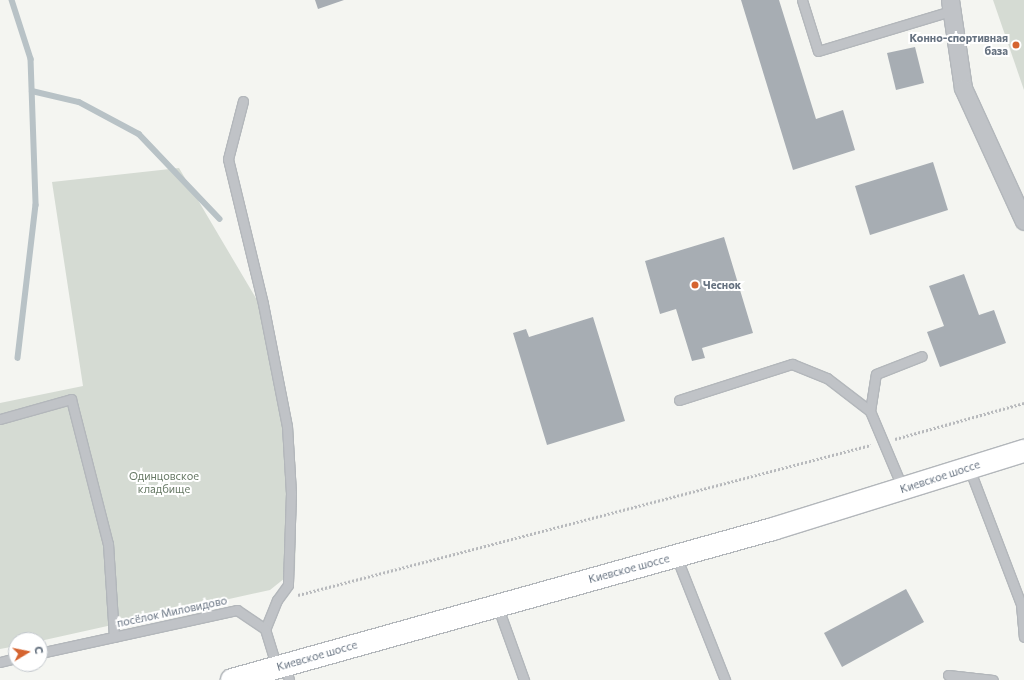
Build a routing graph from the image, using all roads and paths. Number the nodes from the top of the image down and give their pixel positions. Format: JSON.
{"nodes":[{"id":1,"x":802,"y":0,"type":"edge"},
{"id":2,"x":952,"y":5,"type":"edge"},
{"id":3,"x":243,"y":101,"type":"dead end"},
{"id":4,"x":1024,"y":221,"type":"edge"},
{"id":5,"x":922,"y":356,"type":"dead end"},
{"id":6,"x":679,"y":400,"type":"dead end"},
{"id":7,"x":1024,"y":403,"type":"edge"},
{"id":8,"x":870,"y":411,"type":"junction"},
{"id":9,"x":0,"y":419,"type":"edge"},
{"id":10,"x":884,"y":442,"type":"junction"},
{"id":11,"x":1024,"y":451,"type":"edge"},
{"id":12,"x":969,"y":468,"type":"junction"},
{"id":13,"x":903,"y":489,"type":"junction"},
{"id":14,"x":676,"y":556,"type":"junction"},
{"id":15,"x":277,"y":600,"type":"junction"},
{"id":16,"x":497,"y":605,"type":"junction"},
{"id":17,"x":265,"y":629,"type":"junction"},
{"id":18,"x":114,"y":637,"type":"junction"},
{"id":19,"x":1024,"y":637,"type":"edge"},
{"id":20,"x":48,"y":651,"type":"edge"},
{"id":21,"x":283,"y":671,"type":"edge"},
{"id":22,"x":948,"y":675,"type":"dead end"},
{"id":23,"x":232,"y":680,"type":"edge"},
{"id":24,"x":524,"y":680,"type":"edge"},
{"id":25,"x":725,"y":680,"type":"edge"},
{"id":26,"x":993,"y":680,"type":"edge"}],
"edges":[{"from":1,"to":2,"type":"lane"},
{"from":2,"to":4,"type":"street"},
{"from":3,"to":15,"type":"lane"},
{"from":5,"to":8,"type":"lane"},
{"from":6,"to":8,"type":"lane"},
{"from":7,"to":10,"type":"path"},
{"from":8,"to":10,"type":"lane"},
{"from":9,"to":18,"type":"lane"},
{"from":10,"to":13,"type":"lane"},
{"from":10,"to":15,"type":"path"},
{"from":11,"to":12,"type":"main road","name":"Киевское шоссе"},
{"from":12,"to":13,"type":"main road","name":"Киевское шоссе"},
{"from":12,"to":19,"type":"lane"},
{"from":13,"to":14,"type":"main road","name":"Киевское шоссе"},
{"from":14,"to":16,"type":"main road","name":"Киевское шоссе"},
{"from":14,"to":25,"type":"lane"},
{"from":15,"to":17,"type":"lane"},
{"from":16,"to":21,"type":"main road","name":"Киевское шоссе"},
{"from":16,"to":24,"type":"lane"},
{"from":17,"to":18,"type":"lane","name":"посёлок Миловидово"},
{"from":17,"to":21,"type":"lane"},
{"from":18,"to":20,"type":"lane","name":"посёлок Миловидово"},
{"from":21,"to":23,"type":"main road","name":"Киевское шоссе"},
{"from":22,"to":26,"type":"lane"}]}
